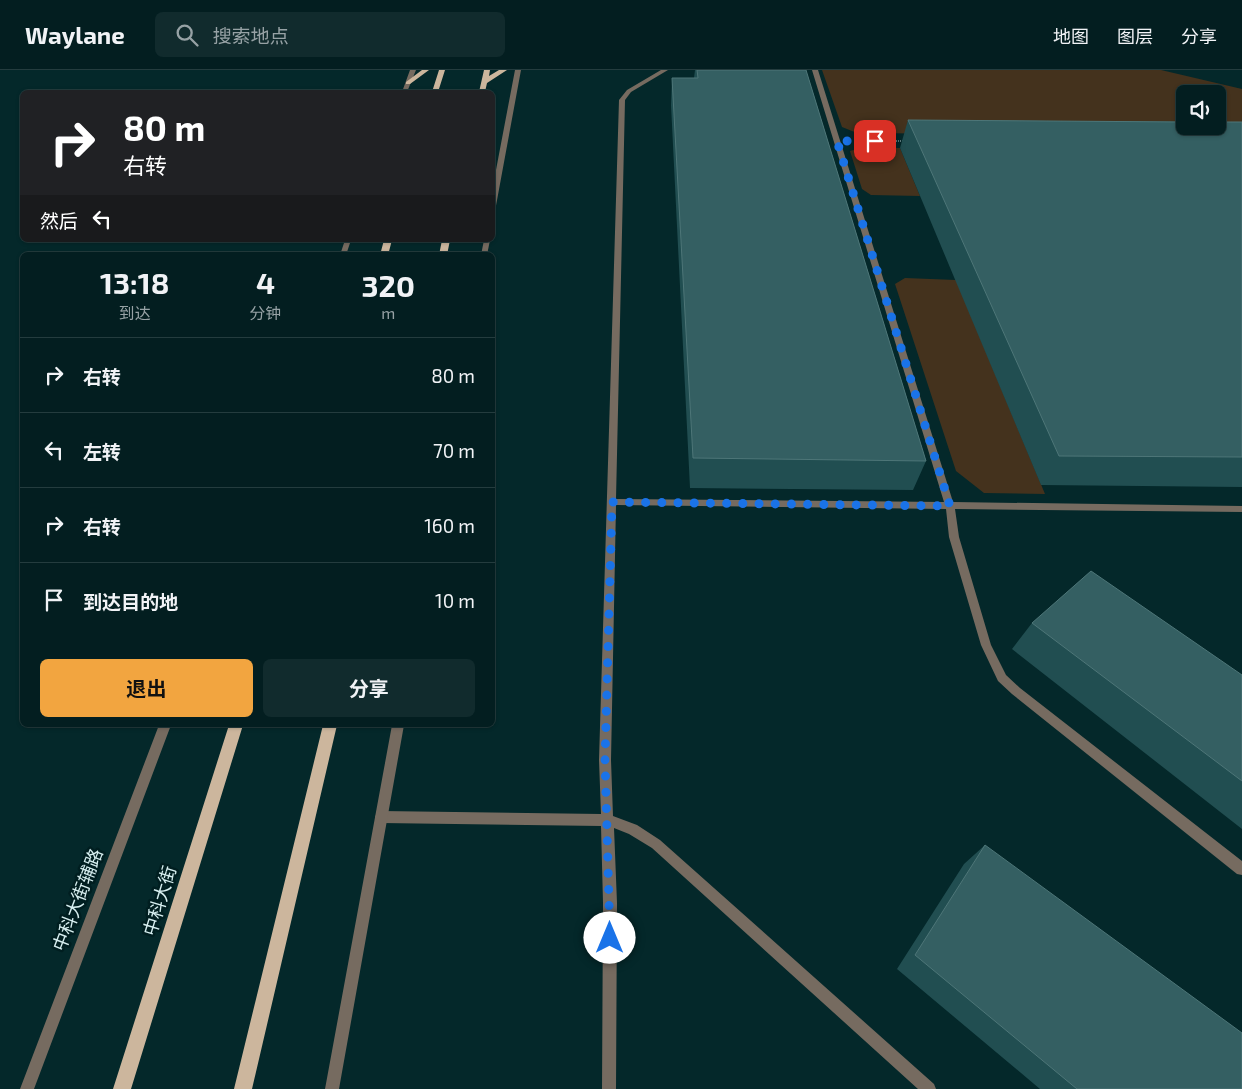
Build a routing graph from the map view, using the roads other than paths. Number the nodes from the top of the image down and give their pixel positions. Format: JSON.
{"nodes":[{"id":1,"x":413,"y":70,"type":"edge"},
{"id":2,"x":427,"y":70,"type":"edge"},
{"id":3,"x":442,"y":70,"type":"edge"},
{"id":4,"x":487,"y":70,"type":"edge"},
{"id":5,"x":504,"y":70,"type":"edge"},
{"id":6,"x":518,"y":70,"type":"edge"},
{"id":7,"x":665,"y":70,"type":"edge"},
{"id":8,"x":815,"y":70,"type":"edge"},
{"id":9,"x":484,"y":82,"type":"junction"},
{"id":10,"x":408,"y":83,"type":"junction"},
{"id":11,"x":437,"y":84,"type":"junction"},
{"id":12,"x":405,"y":90,"type":"edge"},
{"id":13,"x":436,"y":90,"type":"edge"},
{"id":14,"x":482,"y":90,"type":"edge"},
{"id":15,"x":495,"y":195,"type":"edge"},
{"id":16,"x":612,"y":502,"type":"junction"},
{"id":17,"x":950,"y":506,"type":"junction"},
{"id":18,"x":1242,"y":509,"type":"edge"},
{"id":19,"x":164,"y":727,"type":"edge"},
{"id":20,"x":235,"y":727,"type":"edge"},
{"id":21,"x":330,"y":727,"type":"edge"},
{"id":22,"x":398,"y":727,"type":"edge"},
{"id":23,"x":381,"y":817,"type":"junction"},
{"id":24,"x":607,"y":820,"type":"junction"},
{"id":25,"x":1242,"y":869,"type":"edge"},
{"id":26,"x":27,"y":1089,"type":"edge"},
{"id":27,"x":122,"y":1089,"type":"edge"},
{"id":28,"x":243,"y":1089,"type":"edge"},
{"id":29,"x":332,"y":1089,"type":"edge"},
{"id":30,"x":609,"y":1089,"type":"edge"},
{"id":31,"x":929,"y":1089,"type":"edge"}],
"edges":[{"from":1,"to":10,"type":"street"},
{"from":2,"to":10,"type":"main road"},
{"from":2,"to":11,"type":"main road"},
{"from":3,"to":11,"type":"main road"},
{"from":4,"to":9,"type":"main road"},
{"from":5,"to":9,"type":"main road"},
{"from":6,"to":15,"type":"street"},
{"from":7,"to":16,"type":"street"},
{"from":8,"to":17,"type":"street"},
{"from":9,"to":14,"type":"main road"},
{"from":10,"to":12,"type":"street"},
{"from":11,"to":13,"type":"main road"},
{"from":16,"to":17,"type":"street"},
{"from":16,"to":24,"type":"street"},
{"from":17,"to":18,"type":"street"},
{"from":17,"to":25,"type":"street"},
{"from":19,"to":26,"type":"street","name":"中科大街辅路"},
{"from":20,"to":27,"type":"main road","name":"中科大街"},
{"from":21,"to":28,"type":"main road"},
{"from":22,"to":23,"type":"street"},
{"from":23,"to":24,"type":"street"},
{"from":23,"to":29,"type":"street"},
{"from":24,"to":30,"type":"street"},
{"from":24,"to":31,"type":"street"}]}
